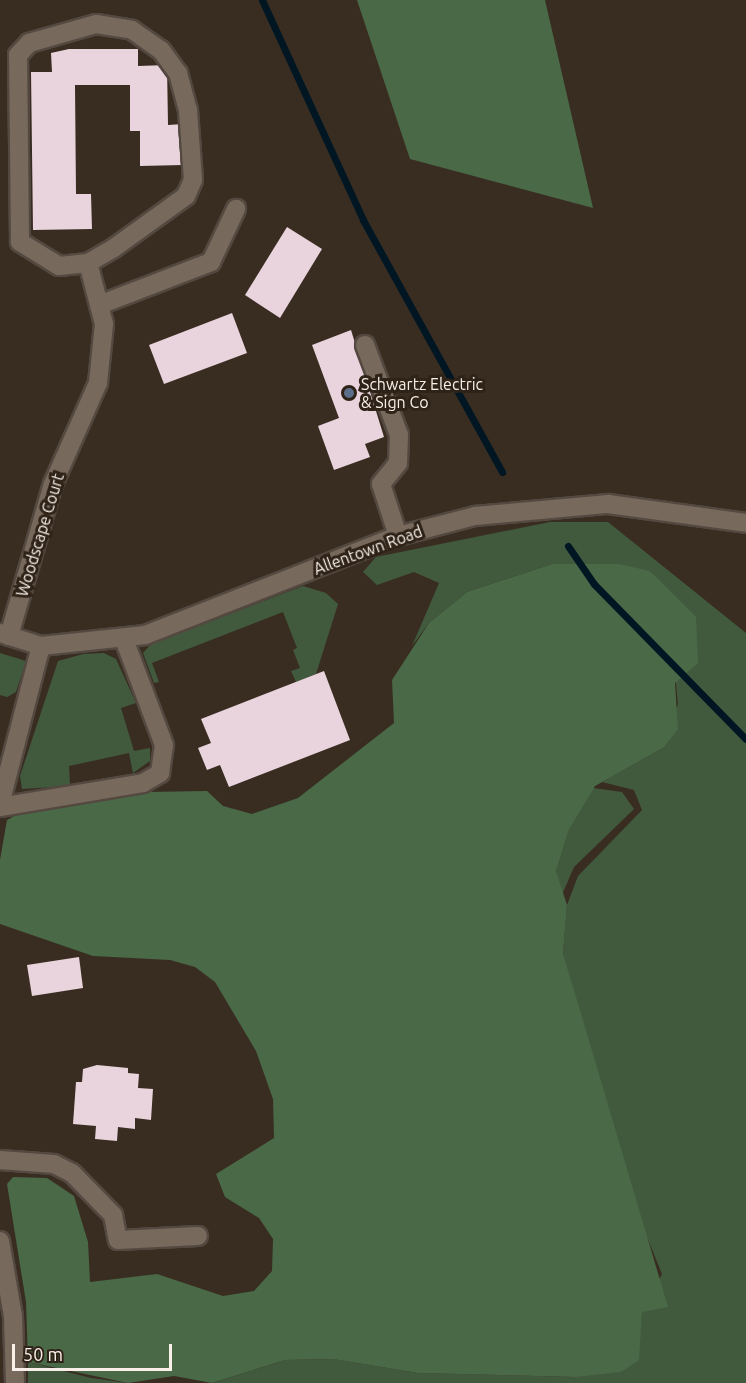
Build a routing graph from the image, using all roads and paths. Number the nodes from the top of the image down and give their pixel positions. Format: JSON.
{"nodes":[{"id":1,"x":236,"y":209,"type":"dead end"},
{"id":2,"x":88,"y":263,"type":"junction"},
{"id":3,"x":99,"y":305,"type":"junction"},
{"id":4,"x":364,"y":345,"type":"dead end"},
{"id":5,"x":746,"y":523,"type":"edge"},
{"id":6,"x":398,"y":536,"type":"junction"},
{"id":7,"x":5,"y":634,"type":"edge"},
{"id":8,"x":124,"y":639,"type":"junction"},
{"id":9,"x":41,"y":646,"type":"junction"},
{"id":10,"x":0,"y":806,"type":"edge"},
{"id":11,"x":0,"y":1160,"type":"edge"},
{"id":12,"x":198,"y":1236,"type":"dead end"},
{"id":13,"x":0,"y":1241,"type":"edge"},
{"id":14,"x":15,"y":1383,"type":"edge"}],
"edges":[{"from":1,"to":3,"type":"street"},
{"from":2,"to":2,"type":"street"},
{"from":2,"to":3,"type":"street","name":"Woodscape Court"},
{"from":3,"to":7,"type":"street","name":"Woodscape Court"},
{"from":4,"to":6,"type":"street"},
{"from":5,"to":6,"type":"street","name":"Allentown Road"},
{"from":6,"to":8,"type":"street","name":"Allentown Road"},
{"from":7,"to":9,"type":"street","name":"Allentown Road"},
{"from":8,"to":9,"type":"street","name":"Allentown Road"},
{"from":8,"to":10,"type":"street"},
{"from":9,"to":10,"type":"street"},
{"from":11,"to":12,"type":"street"},
{"from":13,"to":14,"type":"street"}]}
